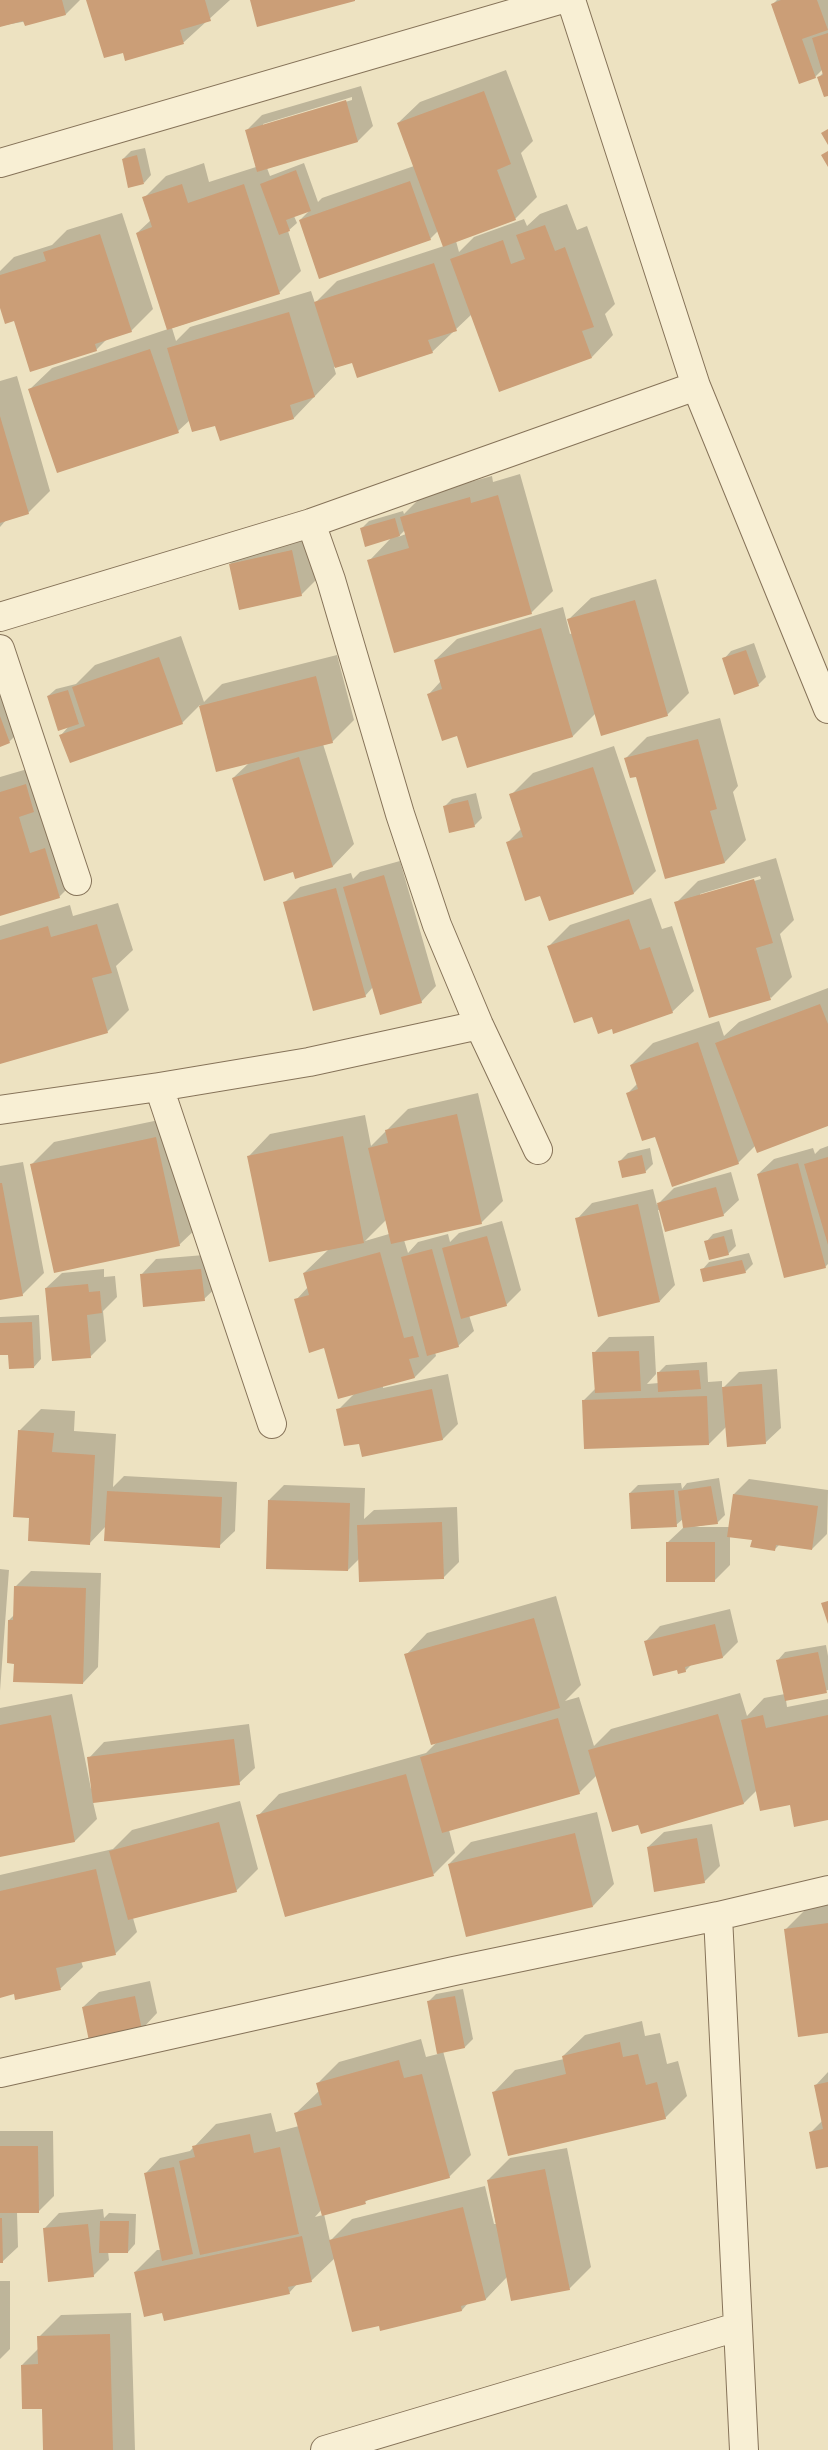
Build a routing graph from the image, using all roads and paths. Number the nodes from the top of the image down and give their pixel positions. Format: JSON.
{"nodes":[{"id":1,"x":559,"y":0,"type":"edge"},
{"id":2,"x":571,"y":0,"type":"edge"},
{"id":3,"x":0,"y":163,"type":"edge"},
{"id":4,"x":696,"y":386,"type":"junction"},
{"id":5,"x":311,"y":523,"type":"junction"},
{"id":6,"x":0,"y":617,"type":"edge"},
{"id":7,"x":0,"y":649,"type":"edge"},
{"id":8,"x":828,"y":709,"type":"edge"},
{"id":9,"x":77,"y":881,"type":"dead end"},
{"id":10,"x":479,"y":1024,"type":"junction"},
{"id":11,"x":159,"y":1087,"type":"junction"},
{"id":12,"x":0,"y":1110,"type":"edge"},
{"id":13,"x":538,"y":1150,"type":"dead end"},
{"id":14,"x":272,"y":1424,"type":"dead end"},
{"id":15,"x":828,"y":1890,"type":"edge"},
{"id":16,"x":718,"y":1916,"type":"junction"},
{"id":17,"x":0,"y":2073,"type":"edge"},
{"id":18,"x":737,"y":2327,"type":"junction"},
{"id":19,"x":332,"y":2449,"type":"edge"},
{"id":20,"x":744,"y":2450,"type":"edge"}],
"edges":[{"from":1,"to":3,"type":"street"},
{"from":2,"to":4,"type":"street"},
{"from":4,"to":5,"type":"street"},
{"from":4,"to":8,"type":"street"},
{"from":5,"to":6,"type":"street"},
{"from":5,"to":10,"type":"street"},
{"from":7,"to":9,"type":"street"},
{"from":10,"to":11,"type":"street"},
{"from":10,"to":13,"type":"street"},
{"from":11,"to":12,"type":"street"},
{"from":11,"to":14,"type":"street"},
{"from":15,"to":16,"type":"street"},
{"from":16,"to":17,"type":"street"},
{"from":16,"to":18,"type":"street"},
{"from":18,"to":19,"type":"street"},
{"from":18,"to":20,"type":"street"}]}
